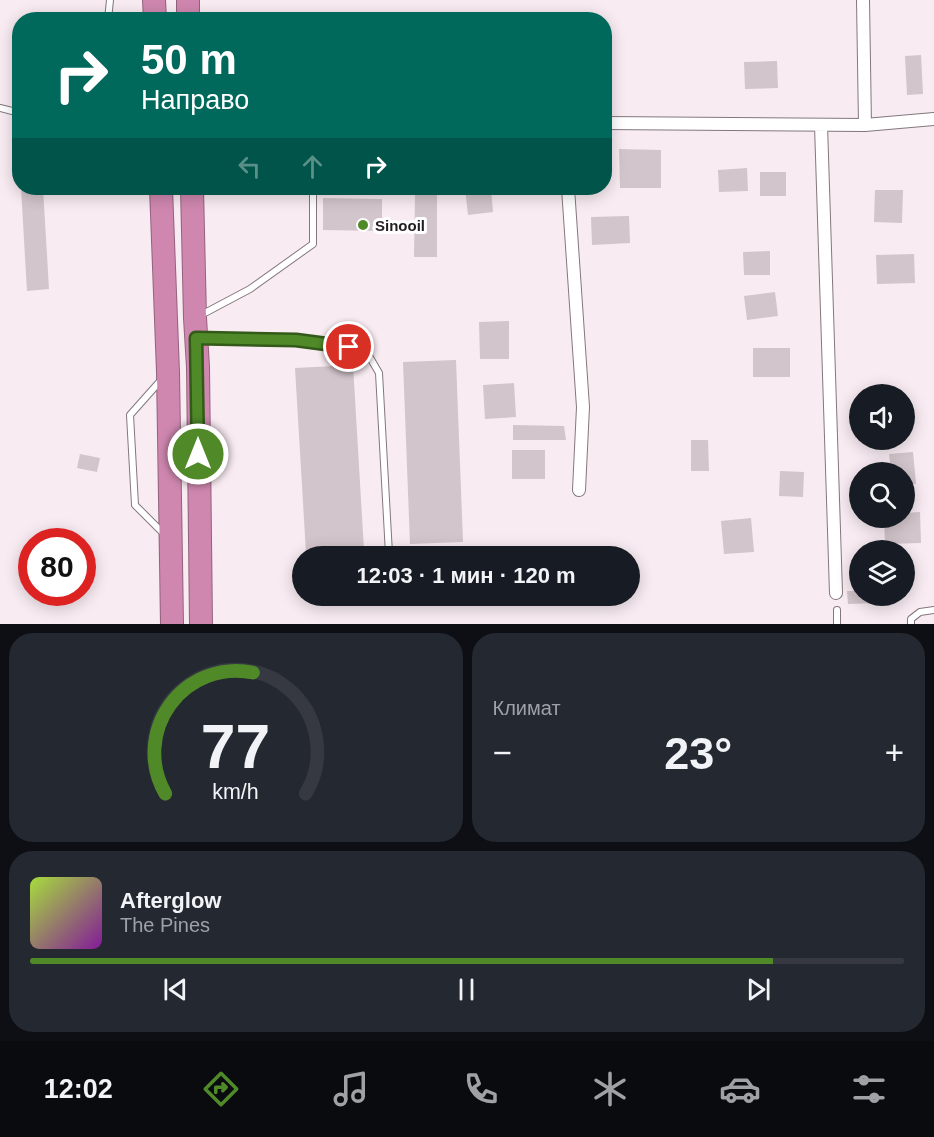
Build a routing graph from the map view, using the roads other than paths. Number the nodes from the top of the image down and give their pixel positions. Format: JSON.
{"nodes":[{"id":1,"x":863,"y":0,"type":"edge"},
{"id":2,"x":934,"y":119,"type":"edge"},
{"id":3,"x":612,"y":123,"type":"edge"},
{"id":4,"x":821,"y":125,"type":"junction"},
{"id":5,"x":865,"y":125,"type":"junction"},
{"id":6,"x":161,"y":195,"type":"edge"},
{"id":7,"x":192,"y":195,"type":"edge"},
{"id":8,"x":313,"y":195,"type":"edge"},
{"id":9,"x":568,"y":195,"type":"edge"},
{"id":10,"x":195,"y":328,"type":"junction"},
{"id":11,"x":168,"y":372,"type":"junction"},
{"id":12,"x":579,"y":490,"type":"dead end"},
{"id":13,"x":171,"y":542,"type":"junction"},
{"id":14,"x":389,"y":546,"type":"edge"},
{"id":15,"x":836,"y":593,"type":"dead end"},
{"id":16,"x":837,"y":610,"type":"dead end"},
{"id":17,"x":934,"y":610,"type":"edge"},
{"id":18,"x":172,"y":624,"type":"edge"},
{"id":19,"x":201,"y":624,"type":"edge"},
{"id":20,"x":837,"y":624,"type":"edge"},
{"id":21,"x":911,"y":624,"type":"edge"}],
"edges":[{"from":1,"to":5,"type":"street"},
{"from":2,"to":5,"type":"street"},
{"from":3,"to":4,"type":"street"},
{"from":4,"to":5,"type":"street"},
{"from":4,"to":15,"type":"street"},
{"from":6,"to":11,"type":"highway"},
{"from":7,"to":10,"type":"highway"},
{"from":8,"to":10,"type":"lane"},
{"from":9,"to":12,"type":"street"},
{"from":10,"to":14,"type":"lane"},
{"from":10,"to":19,"type":"highway"},
{"from":11,"to":13,"type":"highway"},
{"from":11,"to":13,"type":"lane"},
{"from":13,"to":18,"type":"highway"},
{"from":16,"to":20,"type":"lane"},
{"from":17,"to":21,"type":"lane"}]}
